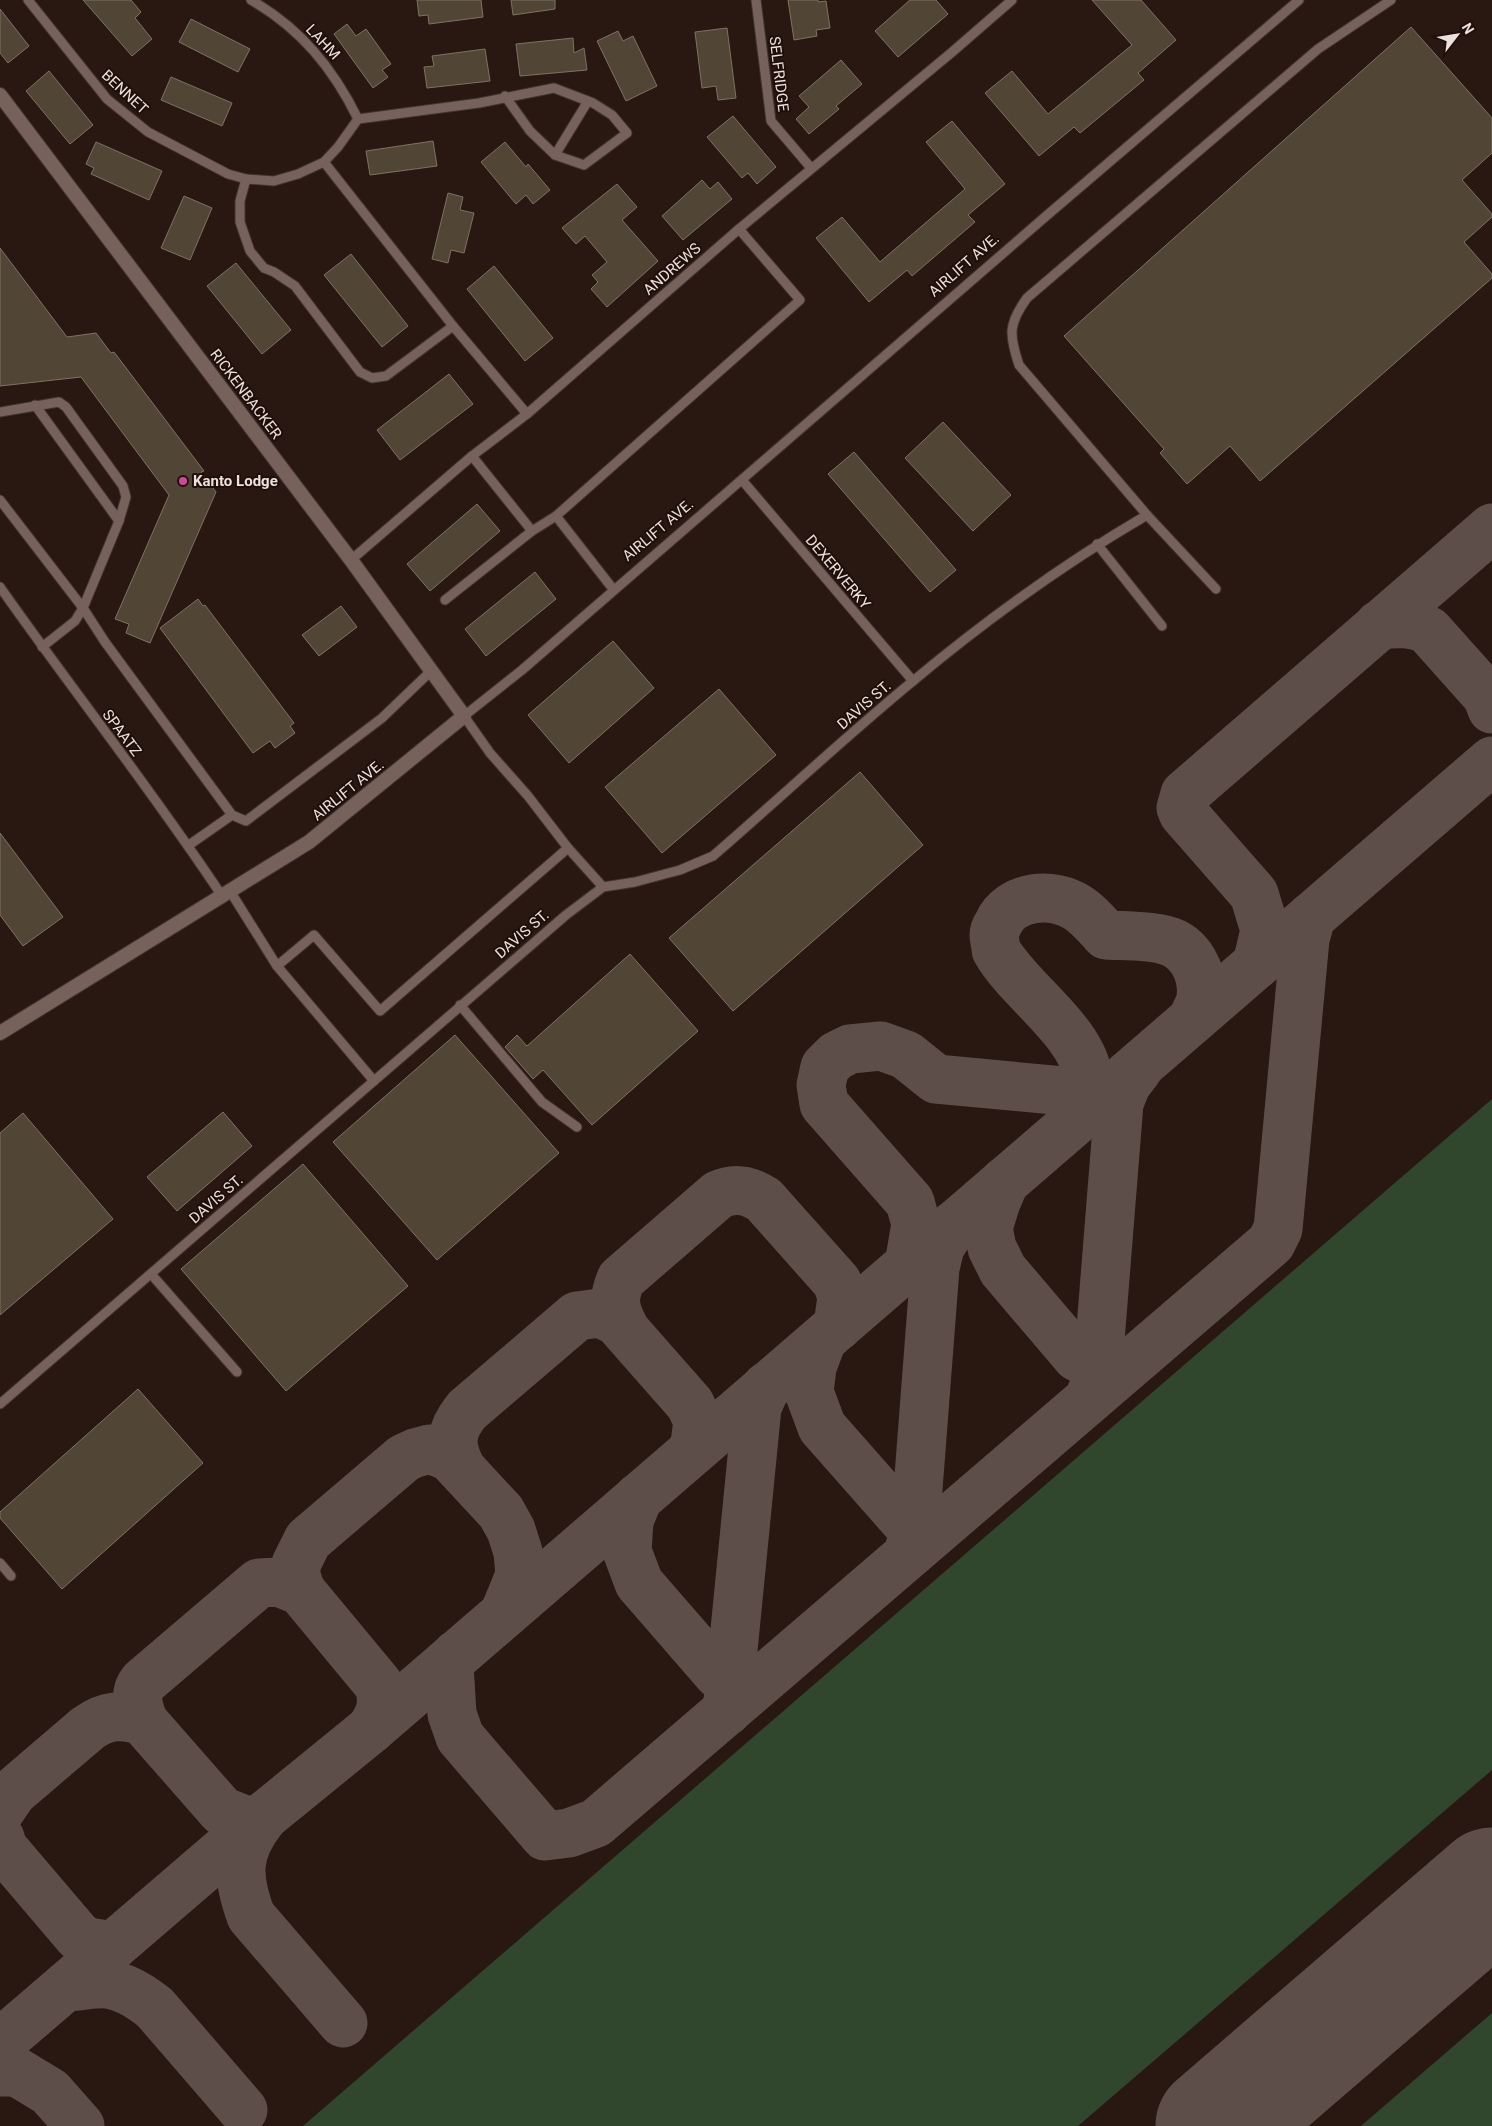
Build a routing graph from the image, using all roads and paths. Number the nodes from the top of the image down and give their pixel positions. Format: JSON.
{"nodes":[{"id":1,"x":28,"y":0,"type":"edge"},
{"id":2,"x":250,"y":0,"type":"edge"},
{"id":3,"x":756,"y":0,"type":"edge"},
{"id":4,"x":1012,"y":0,"type":"edge"},
{"id":5,"x":1299,"y":0,"type":"edge"},
{"id":6,"x":1391,"y":0,"type":"edge"},
{"id":7,"x":0,"y":95,"type":"edge"},
{"id":8,"x":505,"y":96,"type":"junction"},
{"id":9,"x":588,"y":101,"type":"junction"},
{"id":10,"x":358,"y":119,"type":"junction"},
{"id":11,"x":555,"y":155,"type":"junction"},
{"id":12,"x":324,"y":162,"type":"junction"},
{"id":13,"x":811,"y":168,"type":"junction"},
{"id":14,"x":246,"y":179,"type":"junction"},
{"id":15,"x":739,"y":229,"type":"junction"},
{"id":16,"x":453,"y":326,"type":"junction"},
{"id":17,"x":35,"y":405,"type":"junction"},
{"id":18,"x":0,"y":412,"type":"edge"},
{"id":19,"x":527,"y":414,"type":"junction"},
{"id":20,"x":472,"y":456,"type":"junction"},
{"id":21,"x":742,"y":480,"type":"junction"},
{"id":22,"x":0,"y":500,"type":"edge"},
{"id":23,"x":1147,"y":515,"type":"junction"},
{"id":24,"x":556,"y":516,"type":"junction"},
{"id":25,"x":119,"y":521,"type":"junction"},
{"id":26,"x":532,"y":532,"type":"junction"},
{"id":27,"x":1097,"y":544,"type":"junction"},
{"id":28,"x":351,"y":560,"type":"junction"},
{"id":29,"x":0,"y":588,"type":"edge"},
{"id":30,"x":613,"y":589,"type":"junction"},
{"id":31,"x":1216,"y":589,"type":"dead end"},
{"id":32,"x":445,"y":600,"type":"dead end"},
{"id":33,"x":83,"y":608,"type":"junction"},
{"id":34,"x":1162,"y":626,"type":"dead end"},
{"id":35,"x":42,"y":647,"type":"junction"},
{"id":36,"x":431,"y":671,"type":"junction"},
{"id":37,"x":913,"y":681,"type":"junction"},
{"id":38,"x":464,"y":716,"type":"junction"},
{"id":39,"x":232,"y":815,"type":"junction"},
{"id":40,"x":189,"y":845,"type":"junction"},
{"id":41,"x":568,"y":848,"type":"junction"},
{"id":42,"x":603,"y":887,"type":"junction"},
{"id":43,"x":226,"y":893,"type":"junction"},
{"id":44,"x":277,"y":966,"type":"junction"},
{"id":45,"x":460,"y":1005,"type":"junction"},
{"id":46,"x":0,"y":1033,"type":"edge"},
{"id":47,"x":374,"y":1081,"type":"junction"},
{"id":48,"x":576,"y":1127,"type":"dead end"},
{"id":49,"x":151,"y":1274,"type":"junction"},
{"id":50,"x":237,"y":1372,"type":"dead end"},
{"id":51,"x":0,"y":1404,"type":"edge"},
{"id":52,"x":0,"y":1562,"type":"edge"},
{"id":53,"x":11,"y":1576,"type":"dead end"}],
"edges":[{"from":1,"to":14,"type":"lane","name":"BENNET"},
{"from":2,"to":10,"type":"lane","name":"LAHM"},
{"from":3,"to":13,"type":"lane","name":"SELFRIDGE"},
{"from":4,"to":13,"type":"lane","name":"ANDREWS"},
{"from":5,"to":21,"type":"lane","name":"AIRLIFT AVE."},
{"from":6,"to":23,"type":"lane"},
{"from":7,"to":28,"type":"street","name":"RICKENBACKER"},
{"from":8,"to":9,"type":"lane"},
{"from":8,"to":10,"type":"lane"},
{"from":8,"to":11,"type":"lane"},
{"from":9,"to":11,"type":"lane"},
{"from":9,"to":11,"type":"lane"},
{"from":10,"to":12,"type":"lane"},
{"from":12,"to":14,"type":"lane","name":"BENNET"},
{"from":12,"to":16,"type":"lane"},
{"from":13,"to":15,"type":"lane","name":"ANDREWS"},
{"from":14,"to":16,"type":"lane"},
{"from":15,"to":19,"type":"lane","name":"ANDREWS"},
{"from":15,"to":24,"type":"lane"},
{"from":16,"to":19,"type":"lane"},
{"from":17,"to":18,"type":"lane"},
{"from":17,"to":25,"type":"lane"},
{"from":17,"to":25,"type":"lane"},
{"from":19,"to":20,"type":"lane","name":"ANDREWS"},
{"from":20,"to":26,"type":"lane"},
{"from":20,"to":28,"type":"lane","name":"ANDREWS"},
{"from":21,"to":30,"type":"lane","name":"AIRLIFT AVE."},
{"from":21,"to":37,"type":"lane","name":"DEXERVERKY"},
{"from":22,"to":33,"type":"lane"},
{"from":23,"to":27,"type":"lane","name":"DAVIS ST."},
{"from":23,"to":31,"type":"lane"},
{"from":24,"to":26,"type":"lane"},
{"from":24,"to":30,"type":"lane"},
{"from":25,"to":33,"type":"lane"},
{"from":26,"to":32,"type":"lane"},
{"from":27,"to":34,"type":"lane"},
{"from":27,"to":37,"type":"lane","name":"DAVIS ST."},
{"from":28,"to":36,"type":"street","name":"RICKENBACKER"},
{"from":29,"to":35,"type":"lane","name":"SPAATZ"},
{"from":30,"to":38,"type":"lane","name":"AIRLIFT AVE."},
{"from":33,"to":35,"type":"lane"},
{"from":33,"to":39,"type":"lane"},
{"from":35,"to":40,"type":"lane","name":"SPAATZ"},
{"from":36,"to":38,"type":"street","name":"RICKENBACKER"},
{"from":36,"to":39,"type":"lane"},
{"from":37,"to":42,"type":"lane","name":"DAVIS ST."},
{"from":38,"to":41,"type":"lane"},
{"from":38,"to":43,"type":"street","name":"AIRLIFT AVE."},
{"from":39,"to":40,"type":"lane"},
{"from":40,"to":43,"type":"lane","name":"SPAATZ"},
{"from":41,"to":42,"type":"lane"},
{"from":41,"to":44,"type":"lane"},
{"from":42,"to":45,"type":"lane","name":"DAVIS ST."},
{"from":43,"to":44,"type":"lane","name":"SPAATZ"},
{"from":43,"to":46,"type":"street","name":"AIRLIFT AVE."},
{"from":44,"to":47,"type":"lane","name":"SPAATZ"},
{"from":45,"to":47,"type":"lane","name":"DAVIS ST."},
{"from":45,"to":48,"type":"lane"},
{"from":47,"to":49,"type":"lane","name":"DAVIS ST."},
{"from":49,"to":50,"type":"lane"},
{"from":49,"to":51,"type":"lane","name":"DAVIS ST."},
{"from":52,"to":53,"type":"lane"}]}
